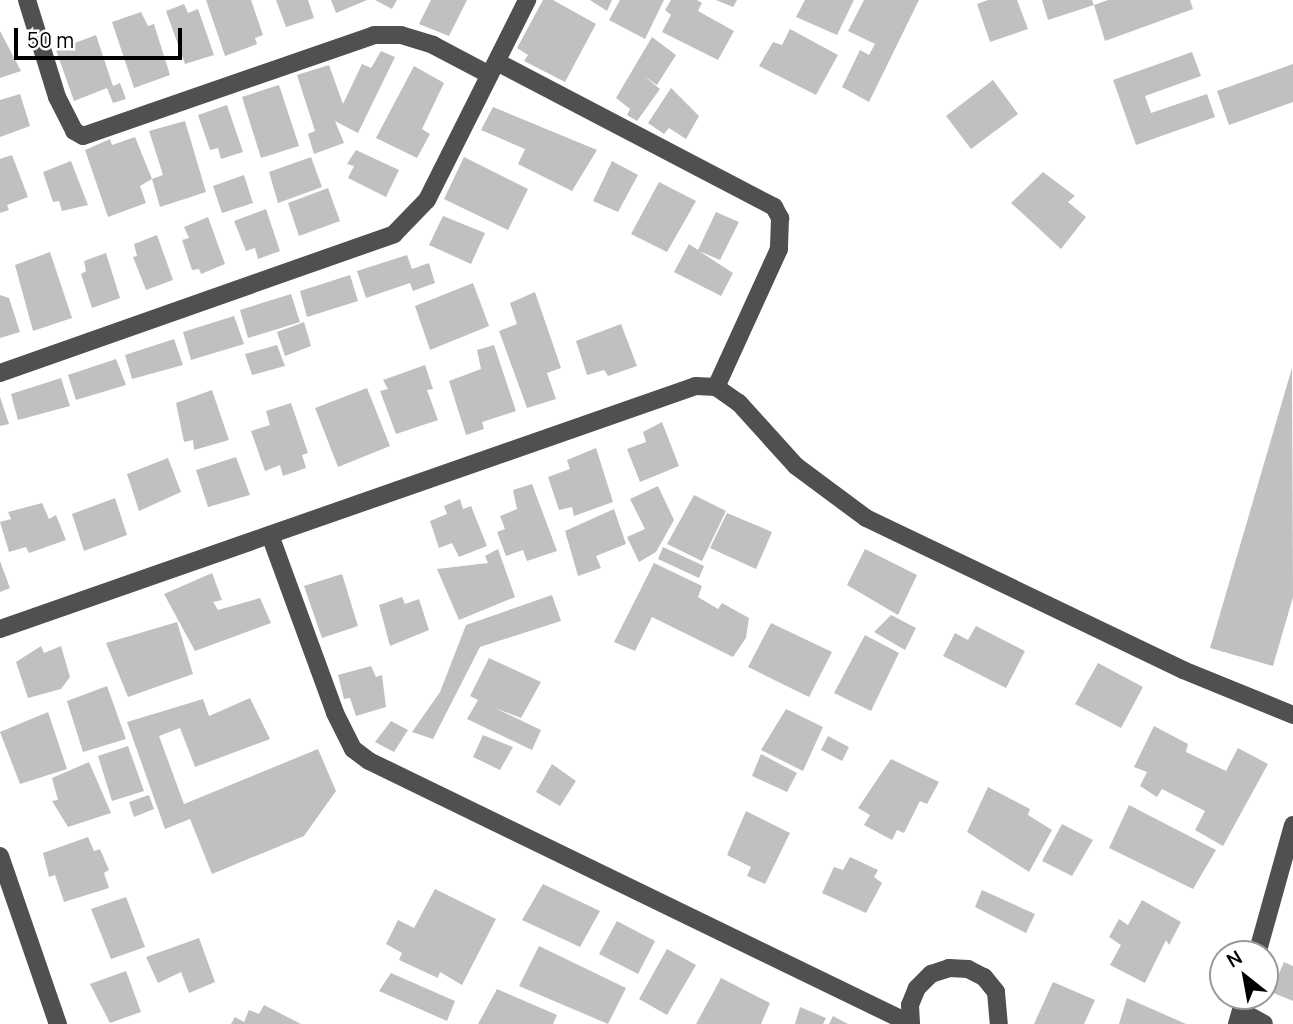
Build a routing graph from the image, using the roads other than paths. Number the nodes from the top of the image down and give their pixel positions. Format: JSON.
{"nodes":[{"id":1,"x":27,"y":0,"type":"edge"},
{"id":2,"x":527,"y":0,"type":"edge"},
{"id":3,"x":494,"y":68,"type":"junction"},
{"id":4,"x":0,"y":373,"type":"edge"},
{"id":5,"x":716,"y":387,"type":"junction"},
{"id":6,"x":270,"y":535,"type":"junction"},
{"id":7,"x":0,"y":629,"type":"edge"},
{"id":8,"x":1293,"y":715,"type":"edge"},
{"id":9,"x":1293,"y":825,"type":"edge"},
{"id":10,"x":0,"y":856,"type":"edge"},
{"id":11,"x":1261,"y":940,"type":"edge"},
{"id":12,"x":1241,"y":1010,"type":"edge"},
{"id":13,"x":58,"y":1024,"type":"edge"},
{"id":14,"x":911,"y":1024,"type":"edge"},
{"id":15,"x":999,"y":1024,"type":"edge"},
{"id":16,"x":1264,"y":1024,"type":"edge"}],
"edges":[{"from":1,"to":3,"type":"street"},
{"from":2,"to":3,"type":"street"},
{"from":3,"to":4,"type":"street"},
{"from":3,"to":5,"type":"street"},
{"from":5,"to":6,"type":"street"},
{"from":5,"to":8,"type":"street"},
{"from":6,"to":7,"type":"street"},
{"from":6,"to":14,"type":"street"},
{"from":9,"to":11,"type":"street"},
{"from":10,"to":13,"type":"street"},
{"from":12,"to":16,"type":"street"},
{"from":14,"to":15,"type":"street"}]}
